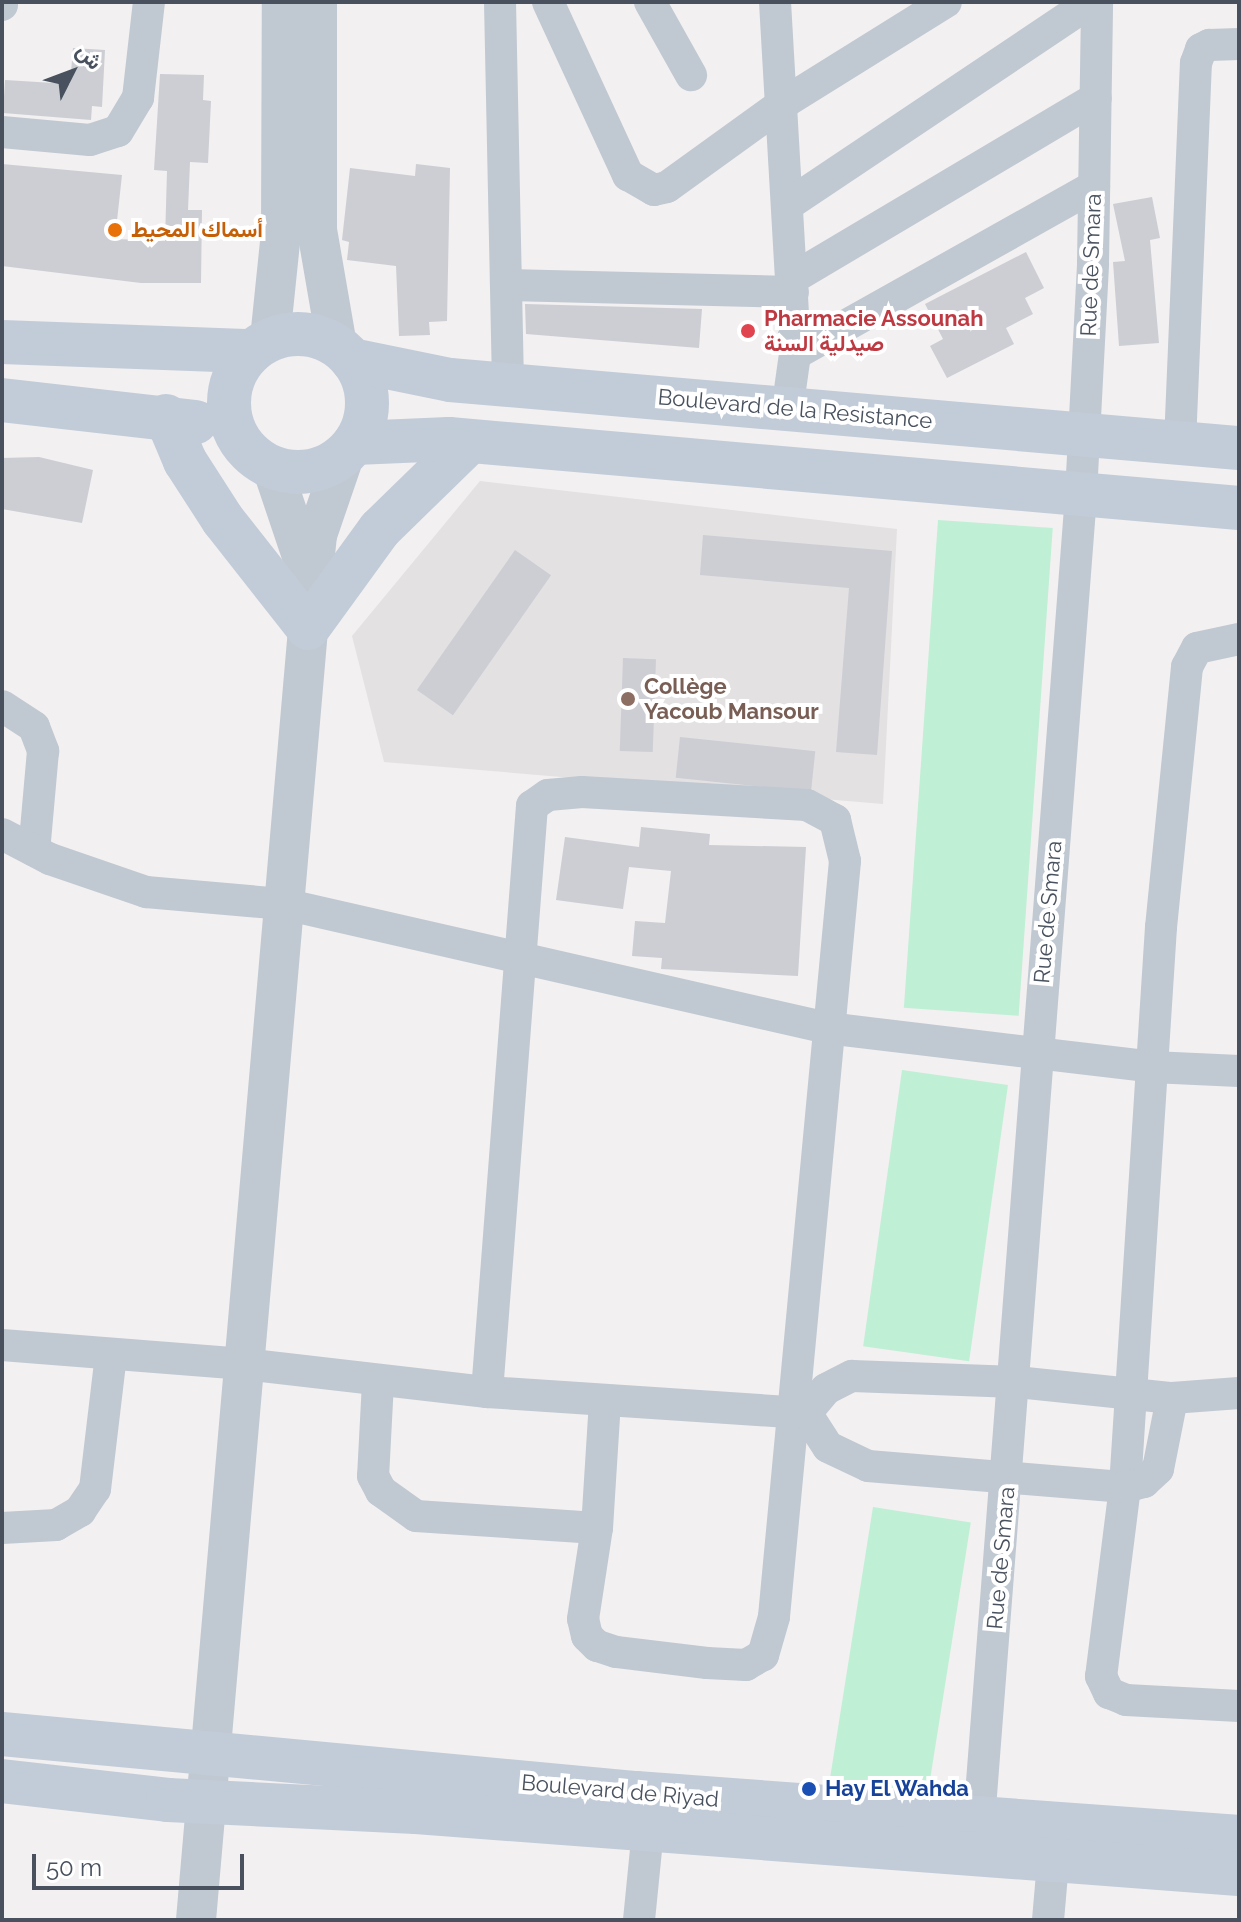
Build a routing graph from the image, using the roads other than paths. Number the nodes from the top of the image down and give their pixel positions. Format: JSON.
{"nodes":[{"id":1,"x":149,"y":2,"type":"edge"},
{"id":2,"x":282,"y":2,"type":"edge"},
{"id":3,"x":317,"y":2,"type":"edge"},
{"id":4,"x":500,"y":2,"type":"edge"},
{"id":5,"x":548,"y":2,"type":"edge"},
{"id":6,"x":650,"y":2,"type":"edge"},
{"id":7,"x":775,"y":2,"type":"edge"},
{"id":8,"x":946,"y":2,"type":"edge"},
{"id":9,"x":1091,"y":2,"type":"edge"},
{"id":10,"x":1097,"y":2,"type":"edge"},
{"id":11,"x":1239,"y":44,"type":"edge"},
{"id":12,"x":691,"y":75,"type":"dead end"},
{"id":13,"x":1096,"y":98,"type":"junction"},
{"id":14,"x":782,"y":104,"type":"junction"},
{"id":15,"x":2,"y":132,"type":"edge"},
{"id":16,"x":1094,"y":186,"type":"junction"},
{"id":17,"x":789,"y":204,"type":"junction"},
{"id":18,"x":506,"y":285,"type":"junction"},
{"id":19,"x":793,"y":285,"type":"junction"},
{"id":20,"x":2,"y":342,"type":"edge"},
{"id":21,"x":261,"y":345,"type":"junction"},
{"id":22,"x":344,"y":353,"type":"junction"},
{"id":23,"x":795,"y":354,"type":"junction"},
{"id":24,"x":508,"y":383,"type":"junction"},
{"id":25,"x":2,"y":400,"type":"edge"},
{"id":26,"x":787,"y":411,"type":"junction"},
{"id":27,"x":166,"y":416,"type":"junction"},
{"id":28,"x":1083,"y":433,"type":"junction"},
{"id":29,"x":236,"y":435,"type":"junction"},
{"id":30,"x":469,"y":442,"type":"junction"},
{"id":31,"x":1180,"y":443,"type":"junction"},
{"id":32,"x":1239,"y":448,"type":"edge"},
{"id":33,"x":349,"y":450,"type":"junction"},
{"id":34,"x":272,"y":467,"type":"junction"},
{"id":35,"x":1081,"y":494,"type":"junction"},
{"id":36,"x":1239,"y":508,"type":"edge"},
{"id":37,"x":312,"y":584,"type":"junction"},
{"id":38,"x":308,"y":628,"type":"junction"},
{"id":39,"x":1239,"y":639,"type":"edge"},
{"id":40,"x":2,"y":706,"type":"edge"},
{"id":41,"x":2,"y":834,"type":"edge"},
{"id":42,"x":34,"y":851,"type":"junction"},
{"id":43,"x":284,"y":904,"type":"junction"},
{"id":44,"x":519,"y":961,"type":"junction"},
{"id":45,"x":827,"y":1028,"type":"junction"},
{"id":46,"x":1036,"y":1053,"type":"junction"},
{"id":47,"x":1152,"y":1067,"type":"junction"},
{"id":48,"x":1239,"y":1071,"type":"edge"},
{"id":49,"x":2,"y":1345,"type":"edge"},
{"id":50,"x":111,"y":1354,"type":"junction"},
{"id":51,"x":244,"y":1364,"type":"junction"},
{"id":52,"x":378,"y":1382,"type":"junction"},
{"id":53,"x":1016,"y":1382,"type":"junction"},
{"id":54,"x":487,"y":1392,"type":"junction"},
{"id":55,"x":1130,"y":1393,"type":"junction"},
{"id":56,"x":1239,"y":1393,"type":"edge"},
{"id":57,"x":1172,"y":1398,"type":"junction"},
{"id":58,"x":605,"y":1400,"type":"junction"},
{"id":59,"x":799,"y":1412,"type":"junction"},
{"id":60,"x":1009,"y":1477,"type":"junction"},
{"id":61,"x":1125,"y":1487,"type":"junction"},
{"id":62,"x":2,"y":1528,"type":"edge"},
{"id":63,"x":597,"y":1528,"type":"junction"},
{"id":64,"x":1239,"y":1706,"type":"edge"},
{"id":65,"x":2,"y":1734,"type":"edge"},
{"id":66,"x":211,"y":1753,"type":"junction"},
{"id":67,"x":2,"y":1781,"type":"edge"},
{"id":68,"x":206,"y":1801,"type":"junction"},
{"id":69,"x":979,"y":1821,"type":"junction"},
{"id":70,"x":648,"y":1830,"type":"junction"},
{"id":71,"x":1239,"y":1837,"type":"edge"},
{"id":72,"x":1053,"y":1863,"type":"junction"},
{"id":73,"x":1239,"y":1874,"type":"edge"},
{"id":74,"x":196,"y":1920,"type":"edge"},
{"id":75,"x":639,"y":1920,"type":"edge"},
{"id":76,"x":1048,"y":1920,"type":"edge"}],
"edges":[{"from":1,"to":15,"type":"street"},
{"from":2,"to":21,"type":"street"},
{"from":3,"to":22,"type":"street"},
{"from":4,"to":18,"type":"street"},
{"from":5,"to":14,"type":"street"},
{"from":6,"to":12,"type":"street"},
{"from":7,"to":14,"type":"street"},
{"from":8,"to":14,"type":"street"},
{"from":9,"to":17,"type":"street"},
{"from":10,"to":13,"type":"street","name":"Rue de Smara"},
{"from":11,"to":31,"type":"street"},
{"from":13,"to":16,"type":"street","name":"Rue de Smara"},
{"from":13,"to":19,"type":"street"},
{"from":14,"to":17,"type":"street"},
{"from":16,"to":23,"type":"street"},
{"from":16,"to":28,"type":"street","name":"Rue de Smara"},
{"from":17,"to":19,"type":"street"},
{"from":18,"to":19,"type":"street"},
{"from":18,"to":24,"type":"street"},
{"from":19,"to":23,"type":"street"},
{"from":20,"to":21,"type":"main road"},
{"from":21,"to":22,"type":"main road"},
{"from":21,"to":29,"type":"main road"},
{"from":22,"to":24,"type":"main road","name":"Boulevard de la Resistance"},
{"from":22,"to":33,"type":"main road"},
{"from":23,"to":26,"type":"street"},
{"from":24,"to":26,"type":"main road","name":"Boulevard de la Resistance"},
{"from":25,"to":27,"type":"main road"},
{"from":26,"to":28,"type":"main road","name":"Boulevard de la Resistance"},
{"from":27,"to":29,"type":"main road"},
{"from":27,"to":38,"type":"main road"},
{"from":28,"to":31,"type":"main road","name":"Boulevard de la Resistance"},
{"from":28,"to":35,"type":"street","name":"Rue de Smara"},
{"from":29,"to":34,"type":"main road"},
{"from":30,"to":33,"type":"main road"},
{"from":30,"to":35,"type":"main road"},
{"from":30,"to":38,"type":"main road"},
{"from":31,"to":32,"type":"main road","name":"Boulevard de la Resistance"},
{"from":33,"to":34,"type":"main road"},
{"from":33,"to":37,"type":"street"},
{"from":34,"to":37,"type":"street"},
{"from":35,"to":36,"type":"main road"},
{"from":35,"to":46,"type":"street","name":"Rue de Smara"},
{"from":37,"to":38,"type":"street"},
{"from":38,"to":43,"type":"street"},
{"from":39,"to":47,"type":"street"},
{"from":40,"to":42,"type":"street"},
{"from":41,"to":42,"type":"street"},
{"from":42,"to":43,"type":"street"},
{"from":43,"to":44,"type":"street"},
{"from":43,"to":51,"type":"street"},
{"from":44,"to":45,"type":"street"},
{"from":44,"to":45,"type":"street"},
{"from":44,"to":54,"type":"street"},
{"from":45,"to":46,"type":"street"},
{"from":45,"to":59,"type":"street"},
{"from":46,"to":47,"type":"street"},
{"from":46,"to":53,"type":"street","name":"Rue de Smara"},
{"from":47,"to":48,"type":"street"},
{"from":47,"to":55,"type":"street"},
{"from":49,"to":50,"type":"street"},
{"from":50,"to":51,"type":"street"},
{"from":50,"to":62,"type":"street"},
{"from":51,"to":52,"type":"street"},
{"from":51,"to":66,"type":"street"},
{"from":52,"to":54,"type":"street"},
{"from":52,"to":63,"type":"street"},
{"from":53,"to":55,"type":"street"},
{"from":53,"to":59,"type":"street"},
{"from":53,"to":60,"type":"street","name":"Rue de Smara"},
{"from":54,"to":58,"type":"street"},
{"from":55,"to":57,"type":"street"},
{"from":55,"to":61,"type":"street"},
{"from":56,"to":57,"type":"street"},
{"from":57,"to":61,"type":"street"},
{"from":58,"to":59,"type":"street"},
{"from":58,"to":63,"type":"street"},
{"from":59,"to":60,"type":"street"},
{"from":59,"to":63,"type":"street"},
{"from":60,"to":61,"type":"street"},
{"from":60,"to":69,"type":"street","name":"Rue de Smara"},
{"from":61,"to":64,"type":"street"},
{"from":65,"to":66,"type":"main road","name":"Boulevard de Riyad"},
{"from":66,"to":68,"type":"street"},
{"from":66,"to":69,"type":"main road","name":"Boulevard de Riyad"},
{"from":67,"to":68,"type":"main road","name":"Boulevard de Riyad"},
{"from":68,"to":70,"type":"main road","name":"Boulevard de Riyad"},
{"from":68,"to":74,"type":"street"},
{"from":69,"to":71,"type":"main road","name":"Boulevard de Riyad"},
{"from":70,"to":72,"type":"main road","name":"Boulevard de Riyad"},
{"from":70,"to":75,"type":"street"},
{"from":72,"to":73,"type":"main road","name":"Boulevard de Riyad"},
{"from":72,"to":76,"type":"street"}]}
